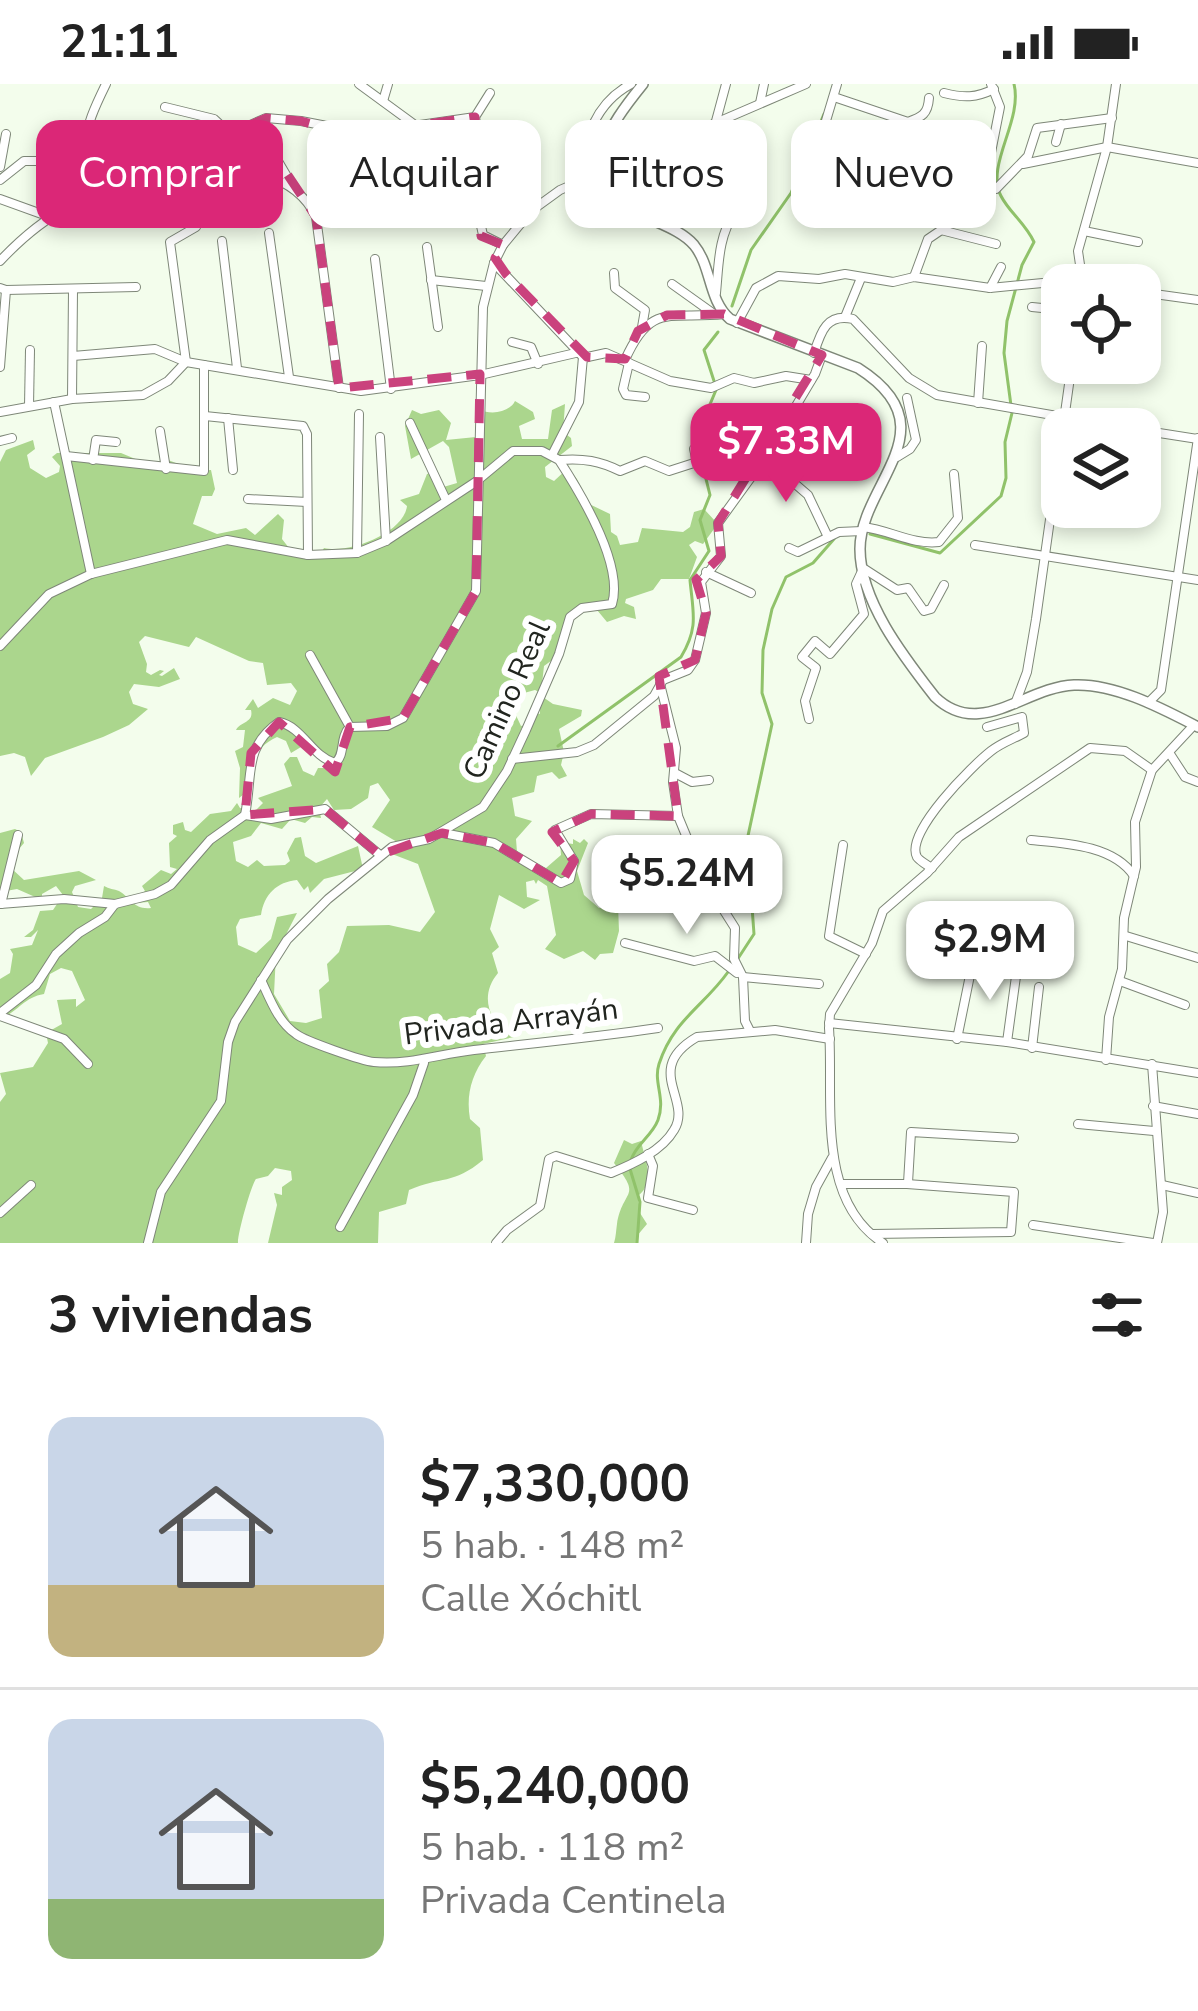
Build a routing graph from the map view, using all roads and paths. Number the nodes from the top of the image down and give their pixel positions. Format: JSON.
{"nodes":[{"id":1,"x":106,"y":84,"type":"edge"},
{"id":2,"x":359,"y":84,"type":"edge"},
{"id":3,"x":388,"y":84,"type":"edge"},
{"id":4,"x":631,"y":84,"type":"edge"},
{"id":5,"x":643,"y":84,"type":"edge"},
{"id":6,"x":726,"y":84,"type":"edge"},
{"id":7,"x":764,"y":84,"type":"edge"},
{"id":8,"x":806,"y":84,"type":"edge"},
{"id":9,"x":1116,"y":84,"type":"edge"},
{"id":10,"x":993,"y":86,"type":"edge"},
{"id":11,"x":835,"y":92,"type":"edge"},
{"id":12,"x":490,"y":93,"type":"dead end"},
{"id":13,"x":944,"y":93,"type":"dead end"},
{"id":14,"x":928,"y":98,"type":"dead end"},
{"id":15,"x":383,"y":101,"type":"junction"},
{"id":16,"x":760,"y":103,"type":"junction"},
{"id":17,"x":165,"y":107,"type":"dead end"},
{"id":18,"x":476,"y":117,"type":"junction"},
{"id":19,"x":1112,"y":118,"type":"junction"},
{"id":20,"x":88,"y":120,"type":"edge"},
{"id":21,"x":215,"y":120,"type":"edge"},
{"id":22,"x":262,"y":120,"type":"edge"},
{"id":23,"x":408,"y":120,"type":"edge"},
{"id":24,"x":453,"y":120,"type":"edge"},
{"id":25,"x":594,"y":120,"type":"edge"},
{"id":26,"x":616,"y":120,"type":"edge"},
{"id":27,"x":716,"y":120,"type":"edge"},
{"id":28,"x":718,"y":120,"type":"edge"},
{"id":29,"x":307,"y":122,"type":"edge"},
{"id":30,"x":996,"y":123,"type":"edge"},
{"id":31,"x":1061,"y":124,"type":"junction"},
{"id":32,"x":6,"y":134,"type":"dead end"},
{"id":33,"x":1057,"y":142,"type":"dead end"},
{"id":34,"x":1107,"y":147,"type":"junction"},
{"id":35,"x":36,"y":161,"type":"edge"},
{"id":36,"x":1198,"y":163,"type":"edge"},
{"id":37,"x":1021,"y":164,"type":"junction"},
{"id":38,"x":283,"y":165,"type":"edge"},
{"id":39,"x":0,"y":167,"type":"edge"},
{"id":40,"x":0,"y":180,"type":"edge"},
{"id":41,"x":283,"y":183,"type":"edge"},
{"id":42,"x":996,"y":186,"type":"edge"},
{"id":43,"x":293,"y":187,"type":"junction"},
{"id":44,"x":565,"y":188,"type":"edge"},
{"id":45,"x":0,"y":199,"type":"edge"},
{"id":46,"x":36,"y":212,"type":"edge"},
{"id":47,"x":39,"y":228,"type":"edge"},
{"id":48,"x":194,"y":228,"type":"edge"},
{"id":49,"x":664,"y":228,"type":"edge"},
{"id":50,"x":725,"y":228,"type":"edge"},
{"id":51,"x":943,"y":228,"type":"edge"},
{"id":52,"x":940,"y":230,"type":"junction"},
{"id":53,"x":1084,"y":231,"type":"junction"},
{"id":54,"x":269,"y":233,"type":"dead end"},
{"id":55,"x":222,"y":242,"type":"dead end"},
{"id":56,"x":1138,"y":242,"type":"dead end"},
{"id":57,"x":503,"y":244,"type":"junction"},
{"id":58,"x":996,"y":244,"type":"dead end"},
{"id":59,"x":427,"y":247,"type":"dead end"},
{"id":60,"x":375,"y":259,"type":"dead end"},
{"id":61,"x":0,"y":261,"type":"edge"},
{"id":62,"x":494,"y":263,"type":"junction"},
{"id":63,"x":1079,"y":264,"type":"edge"},
{"id":64,"x":1001,"y":266,"type":"dead end"},
{"id":65,"x":614,"y":273,"type":"dead end"},
{"id":66,"x":914,"y":277,"type":"junction"},
{"id":67,"x":861,"y":278,"type":"junction"},
{"id":68,"x":430,"y":280,"type":"junction"},
{"id":69,"x":671,"y":284,"type":"dead end"},
{"id":70,"x":1041,"y":285,"type":"edge"},
{"id":71,"x":486,"y":286,"type":"junction"},
{"id":72,"x":136,"y":287,"type":"dead end"},
{"id":73,"x":995,"y":288,"type":"junction"},
{"id":74,"x":3,"y":289,"type":"edge"},
{"id":75,"x":73,"y":290,"type":"junction"},
{"id":76,"x":1161,"y":295,"type":"edge"},
{"id":77,"x":716,"y":300,"type":"junction"},
{"id":78,"x":1198,"y":300,"type":"edge"},
{"id":79,"x":1033,"y":307,"type":"dead end"},
{"id":80,"x":1041,"y":308,"type":"edge"},
{"id":81,"x":720,"y":315,"type":"junction"},
{"id":82,"x":845,"y":317,"type":"junction"},
{"id":83,"x":737,"y":323,"type":"junction"},
{"id":84,"x":438,"y":327,"type":"dead end"},
{"id":85,"x":642,"y":328,"type":"junction"},
{"id":86,"x":512,"y":342,"type":"dead end"},
{"id":87,"x":982,"y":346,"type":"dead end"},
{"id":88,"x":30,"y":350,"type":"dead end"},
{"id":89,"x":818,"y":354,"type":"junction"},
{"id":90,"x":582,"y":355,"type":"junction"},
{"id":91,"x":73,"y":356,"type":"junction"},
{"id":92,"x":627,"y":361,"type":"junction"},
{"id":93,"x":185,"y":362,"type":"junction"},
{"id":94,"x":538,"y":364,"type":"junction"},
{"id":95,"x":204,"y":365,"type":"junction"},
{"id":96,"x":0,"y":367,"type":"edge"},
{"id":97,"x":237,"y":368,"type":"junction"},
{"id":98,"x":480,"y":375,"type":"junction"},
{"id":99,"x":289,"y":377,"type":"junction"},
{"id":100,"x":811,"y":380,"type":"junction"},
{"id":101,"x":339,"y":388,"type":"junction"},
{"id":102,"x":391,"y":389,"type":"junction"},
{"id":103,"x":645,"y":398,"type":"dead end"},
{"id":104,"x":907,"y":398,"type":"dead end"},
{"id":105,"x":72,"y":399,"type":"junction"},
{"id":106,"x":54,"y":402,"type":"junction"},
{"id":107,"x":978,"y":403,"type":"junction"},
{"id":108,"x":29,"y":406,"type":"junction"},
{"id":109,"x":0,"y":412,"type":"edge"},
{"id":110,"x":358,"y":415,"type":"dead end"},
{"id":111,"x":1041,"y":415,"type":"edge"},
{"id":112,"x":206,"y":416,"type":"junction"},
{"id":113,"x":228,"y":418,"type":"junction"},
{"id":114,"x":410,"y":423,"type":"dead end"},
{"id":115,"x":160,"y":430,"type":"dead end"},
{"id":116,"x":1161,"y":434,"type":"edge"},
{"id":117,"x":380,"y":437,"type":"dead end"},
{"id":118,"x":12,"y":438,"type":"dead end"},
{"id":119,"x":1198,"y":439,"type":"edge"},
{"id":120,"x":0,"y":441,"type":"edge"},
{"id":121,"x":116,"y":442,"type":"dead end"},
{"id":122,"x":773,"y":442,"type":"junction"},
{"id":123,"x":734,"y":446,"type":"dead end"},
{"id":124,"x":840,"y":453,"type":"dead end"},
{"id":125,"x":66,"y":456,"type":"junction"},
{"id":126,"x":555,"y":457,"type":"junction"},
{"id":127,"x":897,"y":457,"type":"junction"},
{"id":128,"x":93,"y":460,"type":"junction"},
{"id":129,"x":697,"y":462,"type":"junction"},
{"id":130,"x":762,"y":462,"type":"junction"},
{"id":131,"x":166,"y":469,"type":"junction"},
{"id":132,"x":232,"y":470,"type":"dead end"},
{"id":133,"x":954,"y":474,"type":"dead end"},
{"id":134,"x":477,"y":481,"type":"junction"},
{"id":135,"x":248,"y":499,"type":"dead end"},
{"id":136,"x":446,"y":500,"type":"junction"},
{"id":137,"x":307,"y":502,"type":"junction"},
{"id":138,"x":1046,"y":528,"type":"edge"},
{"id":139,"x":863,"y":529,"type":"junction"},
{"id":140,"x":828,"y":537,"type":"junction"},
{"id":141,"x":386,"y":541,"type":"junction"},
{"id":142,"x":975,"y":545,"type":"dead end"},
{"id":143,"x":789,"y":548,"type":"dead end"},
{"id":144,"x":357,"y":554,"type":"junction"},
{"id":145,"x":1042,"y":554,"type":"junction"},
{"id":146,"x":308,"y":556,"type":"junction"},
{"id":147,"x":862,"y":569,"type":"junction"},
{"id":148,"x":706,"y":572,"type":"junction"},
{"id":149,"x":91,"y":574,"type":"junction"},
{"id":150,"x":1177,"y":577,"type":"junction"},
{"id":151,"x":1198,"y":580,"type":"edge"},
{"id":152,"x":944,"y":585,"type":"dead end"},
{"id":153,"x":751,"y":592,"type":"dead end"},
{"id":154,"x":0,"y":646,"type":"edge"},
{"id":155,"x":310,"y":655,"type":"dead end"},
{"id":156,"x":660,"y":683,"type":"junction"},
{"id":157,"x":1016,"y":704,"type":"junction"},
{"id":158,"x":1147,"y":704,"type":"junction"},
{"id":159,"x":808,"y":719,"type":"dead end"},
{"id":160,"x":1197,"y":722,"type":"edge"},
{"id":161,"x":350,"y":727,"type":"junction"},
{"id":162,"x":987,"y":728,"type":"dead end"},
{"id":163,"x":1170,"y":754,"type":"junction"},
{"id":164,"x":512,"y":759,"type":"junction"},
{"id":165,"x":1153,"y":770,"type":"junction"},
{"id":166,"x":675,"y":772,"type":"junction"},
{"id":167,"x":710,"y":780,"type":"dead end"},
{"id":168,"x":1198,"y":782,"type":"edge"},
{"id":169,"x":245,"y":814,"type":"junction"},
{"id":170,"x":678,"y":816,"type":"junction"},
{"id":171,"x":442,"y":832,"type":"junction"},
{"id":172,"x":18,"y":835,"type":"dead end"},
{"id":173,"x":1031,"y":840,"type":"dead end"},
{"id":174,"x":843,"y":845,"type":"dead end"},
{"id":175,"x":380,"y":855,"type":"junction"},
{"id":176,"x":932,"y":868,"type":"junction"},
{"id":177,"x":1135,"y":878,"type":"junction"},
{"id":178,"x":1,"y":904,"type":"edge"},
{"id":179,"x":115,"y":904,"type":"junction"},
{"id":180,"x":1126,"y":936,"type":"junction"},
{"id":181,"x":977,"y":941,"type":"dead end"},
{"id":182,"x":625,"y":943,"type":"dead end"},
{"id":183,"x":866,"y":954,"type":"junction"},
{"id":184,"x":1198,"y":958,"type":"edge"},
{"id":185,"x":735,"y":967,"type":"junction"},
{"id":186,"x":1017,"y":969,"type":"dead end"},
{"id":187,"x":261,"y":980,"type":"junction"},
{"id":188,"x":1120,"y":981,"type":"junction"},
{"id":189,"x":819,"y":984,"type":"dead end"},
{"id":190,"x":1039,"y":987,"type":"dead end"},
{"id":191,"x":1185,"y":1005,"type":"dead end"},
{"id":192,"x":0,"y":1015,"type":"edge"},
{"id":193,"x":829,"y":1023,"type":"junction"},
{"id":194,"x":658,"y":1028,"type":"dead end"},
{"id":195,"x":750,"y":1031,"type":"junction"},
{"id":196,"x":830,"y":1039,"type":"junction"},
{"id":197,"x":957,"y":1039,"type":"junction"},
{"id":198,"x":1006,"y":1042,"type":"junction"},
{"id":199,"x":1032,"y":1048,"type":"junction"},
{"id":200,"x":1106,"y":1060,"type":"junction"},
{"id":201,"x":424,"y":1063,"type":"junction"},
{"id":202,"x":88,"y":1064,"type":"dead end"},
{"id":203,"x":1152,"y":1064,"type":"junction"},
{"id":204,"x":1198,"y":1073,"type":"edge"},
{"id":205,"x":1153,"y":1106,"type":"junction"},
{"id":206,"x":1198,"y":1114,"type":"edge"},
{"id":207,"x":1078,"y":1124,"type":"dead end"},
{"id":208,"x":1154,"y":1130,"type":"junction"},
{"id":209,"x":1014,"y":1138,"type":"dead end"},
{"id":210,"x":648,"y":1154,"type":"junction"},
{"id":211,"x":832,"y":1157,"type":"junction"},
{"id":212,"x":841,"y":1184,"type":"junction"},
{"id":213,"x":908,"y":1184,"type":"junction"},
{"id":214,"x":31,"y":1185,"type":"dead end"},
{"id":215,"x":1162,"y":1185,"type":"junction"},
{"id":216,"x":1198,"y":1193,"type":"edge"},
{"id":217,"x":693,"y":1210,"type":"dead end"},
{"id":218,"x":0,"y":1214,"type":"edge"},
{"id":219,"x":1033,"y":1225,"type":"dead end"},
{"id":220,"x":340,"y":1227,"type":"dead end"},
{"id":221,"x":871,"y":1234,"type":"junction"},
{"id":222,"x":1107,"y":1239,"type":"edge"},
{"id":223,"x":148,"y":1243,"type":"edge"},
{"id":224,"x":496,"y":1243,"type":"edge"},
{"id":225,"x":806,"y":1243,"type":"edge"},
{"id":226,"x":884,"y":1243,"type":"edge"},
{"id":227,"x":1155,"y":1243,"type":"edge"}],
"edges":[{"from":1,"to":20,"type":"street"},
{"from":2,"to":15,"type":"street"},
{"from":3,"to":15,"type":"street"},
{"from":4,"to":25,"type":"street"},
{"from":5,"to":26,"type":"main road"},
{"from":6,"to":27,"type":"street"},
{"from":7,"to":16,"type":"street"},
{"from":8,"to":16,"type":"street"},
{"from":9,"to":19,"type":"street"},
{"from":10,"to":13,"type":"street"},
{"from":10,"to":30,"type":"street"},
{"from":11,"to":14,"type":"street"},
{"from":12,"to":18,"type":"street"},
{"from":15,"to":23,"type":"street"},
{"from":16,"to":28,"type":"street"},
{"from":17,"to":21,"type":"street"},
{"from":18,"to":24,"type":"street"},
{"from":18,"to":57,"type":"street"},
{"from":19,"to":31,"type":"street"},
{"from":19,"to":34,"type":"street"},
{"from":22,"to":29,"type":"street"},
{"from":31,"to":33,"type":"street"},
{"from":31,"to":37,"type":"street"},
{"from":32,"to":39,"type":"street"},
{"from":34,"to":36,"type":"street"},
{"from":34,"to":37,"type":"street"},
{"from":34,"to":53,"type":"street"},
{"from":35,"to":40,"type":"street"},
{"from":37,"to":42,"type":"street"},
{"from":38,"to":43,"type":"street"},
{"from":41,"to":43,"type":"street"},
{"from":43,"to":101,"type":"street"},
{"from":44,"to":57,"type":"street"},
{"from":45,"to":46,"type":"street"},
{"from":47,"to":61,"type":"street"},
{"from":48,"to":93,"type":"street"},
{"from":49,"to":77,"type":"main road"},
{"from":50,"to":77,"type":"street"},
{"from":51,"to":52,"type":"street"},
{"from":52,"to":58,"type":"street"},
{"from":52,"to":66,"type":"street"},
{"from":53,"to":56,"type":"street"},
{"from":53,"to":63,"type":"street"},
{"from":54,"to":99,"type":"street"},
{"from":55,"to":97,"type":"street"},
{"from":57,"to":62,"type":"street"},
{"from":59,"to":68,"type":"street"},
{"from":60,"to":102,"type":"street"},
{"from":62,"to":71,"type":"street"},
{"from":62,"to":90,"type":"street"},
{"from":64,"to":73,"type":"street"},
{"from":65,"to":85,"type":"street"},
{"from":66,"to":67,"type":"street"},
{"from":66,"to":73,"type":"street"},
{"from":67,"to":82,"type":"street"},
{"from":67,"to":83,"type":"street"},
{"from":68,"to":71,"type":"street"},
{"from":68,"to":84,"type":"street"},
{"from":69,"to":81,"type":"street"},
{"from":70,"to":73,"type":"street"},
{"from":71,"to":98,"type":"street"},
{"from":72,"to":75,"type":"street"},
{"from":74,"to":75,"type":"street"},
{"from":74,"to":96,"type":"street"},
{"from":75,"to":91,"type":"street"},
{"from":76,"to":78,"type":"street"},
{"from":77,"to":81,"type":"main road"},
{"from":79,"to":80,"type":"street"},
{"from":81,"to":83,"type":"main road"},
{"from":81,"to":85,"type":"street"},
{"from":82,"to":89,"type":"street"},
{"from":82,"to":107,"type":"street"},
{"from":83,"to":89,"type":"main road"},
{"from":85,"to":92,"type":"street"},
{"from":86,"to":94,"type":"street"},
{"from":87,"to":107,"type":"street"},
{"from":88,"to":108,"type":"street"},
{"from":89,"to":100,"type":"street"},
{"from":89,"to":127,"type":"main road"},
{"from":90,"to":92,"type":"street"},
{"from":90,"to":94,"type":"street"},
{"from":90,"to":126,"type":"street"},
{"from":91,"to":93,"type":"street"},
{"from":91,"to":105,"type":"street"},
{"from":92,"to":100,"type":"street"},
{"from":92,"to":103,"type":"street"},
{"from":93,"to":95,"type":"street"},
{"from":93,"to":105,"type":"street"},
{"from":94,"to":98,"type":"street"},
{"from":95,"to":97,"type":"street"},
{"from":95,"to":112,"type":"street"},
{"from":97,"to":99,"type":"street"},
{"from":98,"to":102,"type":"street"},
{"from":98,"to":134,"type":"street"},
{"from":99,"to":101,"type":"street"},
{"from":100,"to":122,"type":"street"},
{"from":101,"to":102,"type":"street"},
{"from":104,"to":127,"type":"street"},
{"from":105,"to":106,"type":"street"},
{"from":106,"to":108,"type":"street"},
{"from":106,"to":125,"type":"street"},
{"from":107,"to":111,"type":"street"},
{"from":108,"to":109,"type":"street"},
{"from":110,"to":144,"type":"street"},
{"from":112,"to":113,"type":"street"},
{"from":112,"to":131,"type":"street"},
{"from":113,"to":132,"type":"street"},
{"from":113,"to":137,"type":"street"},
{"from":114,"to":136,"type":"street"},
{"from":115,"to":131,"type":"street"},
{"from":116,"to":119,"type":"street"},
{"from":117,"to":141,"type":"street"},
{"from":118,"to":120,"type":"street"},
{"from":119,"to":150,"type":"street"},
{"from":121,"to":128,"type":"street"},
{"from":122,"to":124,"type":"street"},
{"from":122,"to":130,"type":"street"},
{"from":123,"to":129,"type":"street"},
{"from":125,"to":128,"type":"street"},
{"from":125,"to":149,"type":"street"},
{"from":126,"to":129,"type":"street"},
{"from":126,"to":134,"type":"street"},
{"from":126,"to":164,"type":"street","name":"Camino Real"},
{"from":127,"to":139,"type":"main road"},
{"from":128,"to":131,"type":"street"},
{"from":129,"to":130,"type":"street"},
{"from":130,"to":140,"type":"street"},
{"from":130,"to":148,"type":"street"},
{"from":133,"to":139,"type":"street"},
{"from":134,"to":136,"type":"street"},
{"from":134,"to":161,"type":"street"},
{"from":135,"to":137,"type":"street"},
{"from":136,"to":141,"type":"street"},
{"from":137,"to":146,"type":"street"},
{"from":138,"to":145,"type":"street"},
{"from":139,"to":140,"type":"street"},
{"from":139,"to":147,"type":"main road"},
{"from":140,"to":143,"type":"street"},
{"from":141,"to":144,"type":"street"},
{"from":142,"to":145,"type":"street"},
{"from":144,"to":146,"type":"street"},
{"from":145,"to":150,"type":"street"},
{"from":145,"to":157,"type":"street"},
{"from":146,"to":149,"type":"street"},
{"from":147,"to":152,"type":"street"},
{"from":147,"to":157,"type":"main road"},
{"from":147,"to":159,"type":"street"},
{"from":148,"to":153,"type":"street"},
{"from":148,"to":156,"type":"street"},
{"from":149,"to":154,"type":"street"},
{"from":150,"to":151,"type":"street"},
{"from":150,"to":158,"type":"street"},
{"from":155,"to":161,"type":"street"},
{"from":156,"to":164,"type":"street"},
{"from":156,"to":166,"type":"street"},
{"from":157,"to":158,"type":"main road"},
{"from":158,"to":160,"type":"main road"},
{"from":160,"to":163,"type":"street"},
{"from":161,"to":169,"type":"street"},
{"from":162,"to":176,"type":"street"},
{"from":163,"to":165,"type":"street"},
{"from":163,"to":168,"type":"street"},
{"from":164,"to":171,"type":"street","name":"Camino Real"},
{"from":165,"to":176,"type":"street"},
{"from":165,"to":177,"type":"street"},
{"from":166,"to":167,"type":"street"},
{"from":166,"to":170,"type":"street"},
{"from":169,"to":175,"type":"street"},
{"from":169,"to":179,"type":"street"},
{"from":170,"to":171,"type":"street"},
{"from":170,"to":185,"type":"street"},
{"from":171,"to":175,"type":"street","name":"Camino Real"},
{"from":172,"to":178,"type":"street"},
{"from":173,"to":177,"type":"street"},
{"from":174,"to":183,"type":"street"},
{"from":175,"to":187,"type":"street","name":"Camino Real"},
{"from":176,"to":183,"type":"street"},
{"from":177,"to":180,"type":"street"},
{"from":178,"to":179,"type":"street"},
{"from":179,"to":192,"type":"street"},
{"from":180,"to":184,"type":"street"},
{"from":180,"to":188,"type":"street"},
{"from":181,"to":197,"type":"street"},
{"from":182,"to":185,"type":"street"},
{"from":183,"to":193,"type":"street"},
{"from":185,"to":189,"type":"street"},
{"from":185,"to":195,"type":"street"},
{"from":186,"to":198,"type":"street"},
{"from":187,"to":201,"type":"street","name":"Privada Arrayán"},
{"from":187,"to":223,"type":"street","name":"Camino Real"},
{"from":188,"to":191,"type":"street"},
{"from":188,"to":200,"type":"street"},
{"from":190,"to":199,"type":"street"},
{"from":192,"to":202,"type":"street"},
{"from":193,"to":196,"type":"street"},
{"from":193,"to":197,"type":"street"},
{"from":194,"to":201,"type":"street","name":"Privada Arrayán"},
{"from":195,"to":196,"type":"street"},
{"from":195,"to":210,"type":"street"},
{"from":196,"to":211,"type":"street"},
{"from":197,"to":198,"type":"street"},
{"from":198,"to":199,"type":"street"},
{"from":199,"to":200,"type":"street"},
{"from":200,"to":203,"type":"street"},
{"from":201,"to":220,"type":"street"},
{"from":203,"to":204,"type":"street"},
{"from":203,"to":205,"type":"street"},
{"from":205,"to":206,"type":"street"},
{"from":205,"to":208,"type":"street"},
{"from":207,"to":208,"type":"street"},
{"from":208,"to":215,"type":"street"},
{"from":209,"to":213,"type":"street"},
{"from":210,"to":217,"type":"street"},
{"from":210,"to":224,"type":"street"},
{"from":211,"to":212,"type":"street"},
{"from":211,"to":225,"type":"street"},
{"from":212,"to":213,"type":"street"},
{"from":212,"to":221,"type":"street"},
{"from":213,"to":221,"type":"street"},
{"from":214,"to":218,"type":"street"},
{"from":215,"to":216,"type":"street"},
{"from":215,"to":227,"type":"street"},
{"from":219,"to":222,"type":"street"},
{"from":221,"to":226,"type":"street"},
{"from":222,"to":227,"type":"street"}]}
